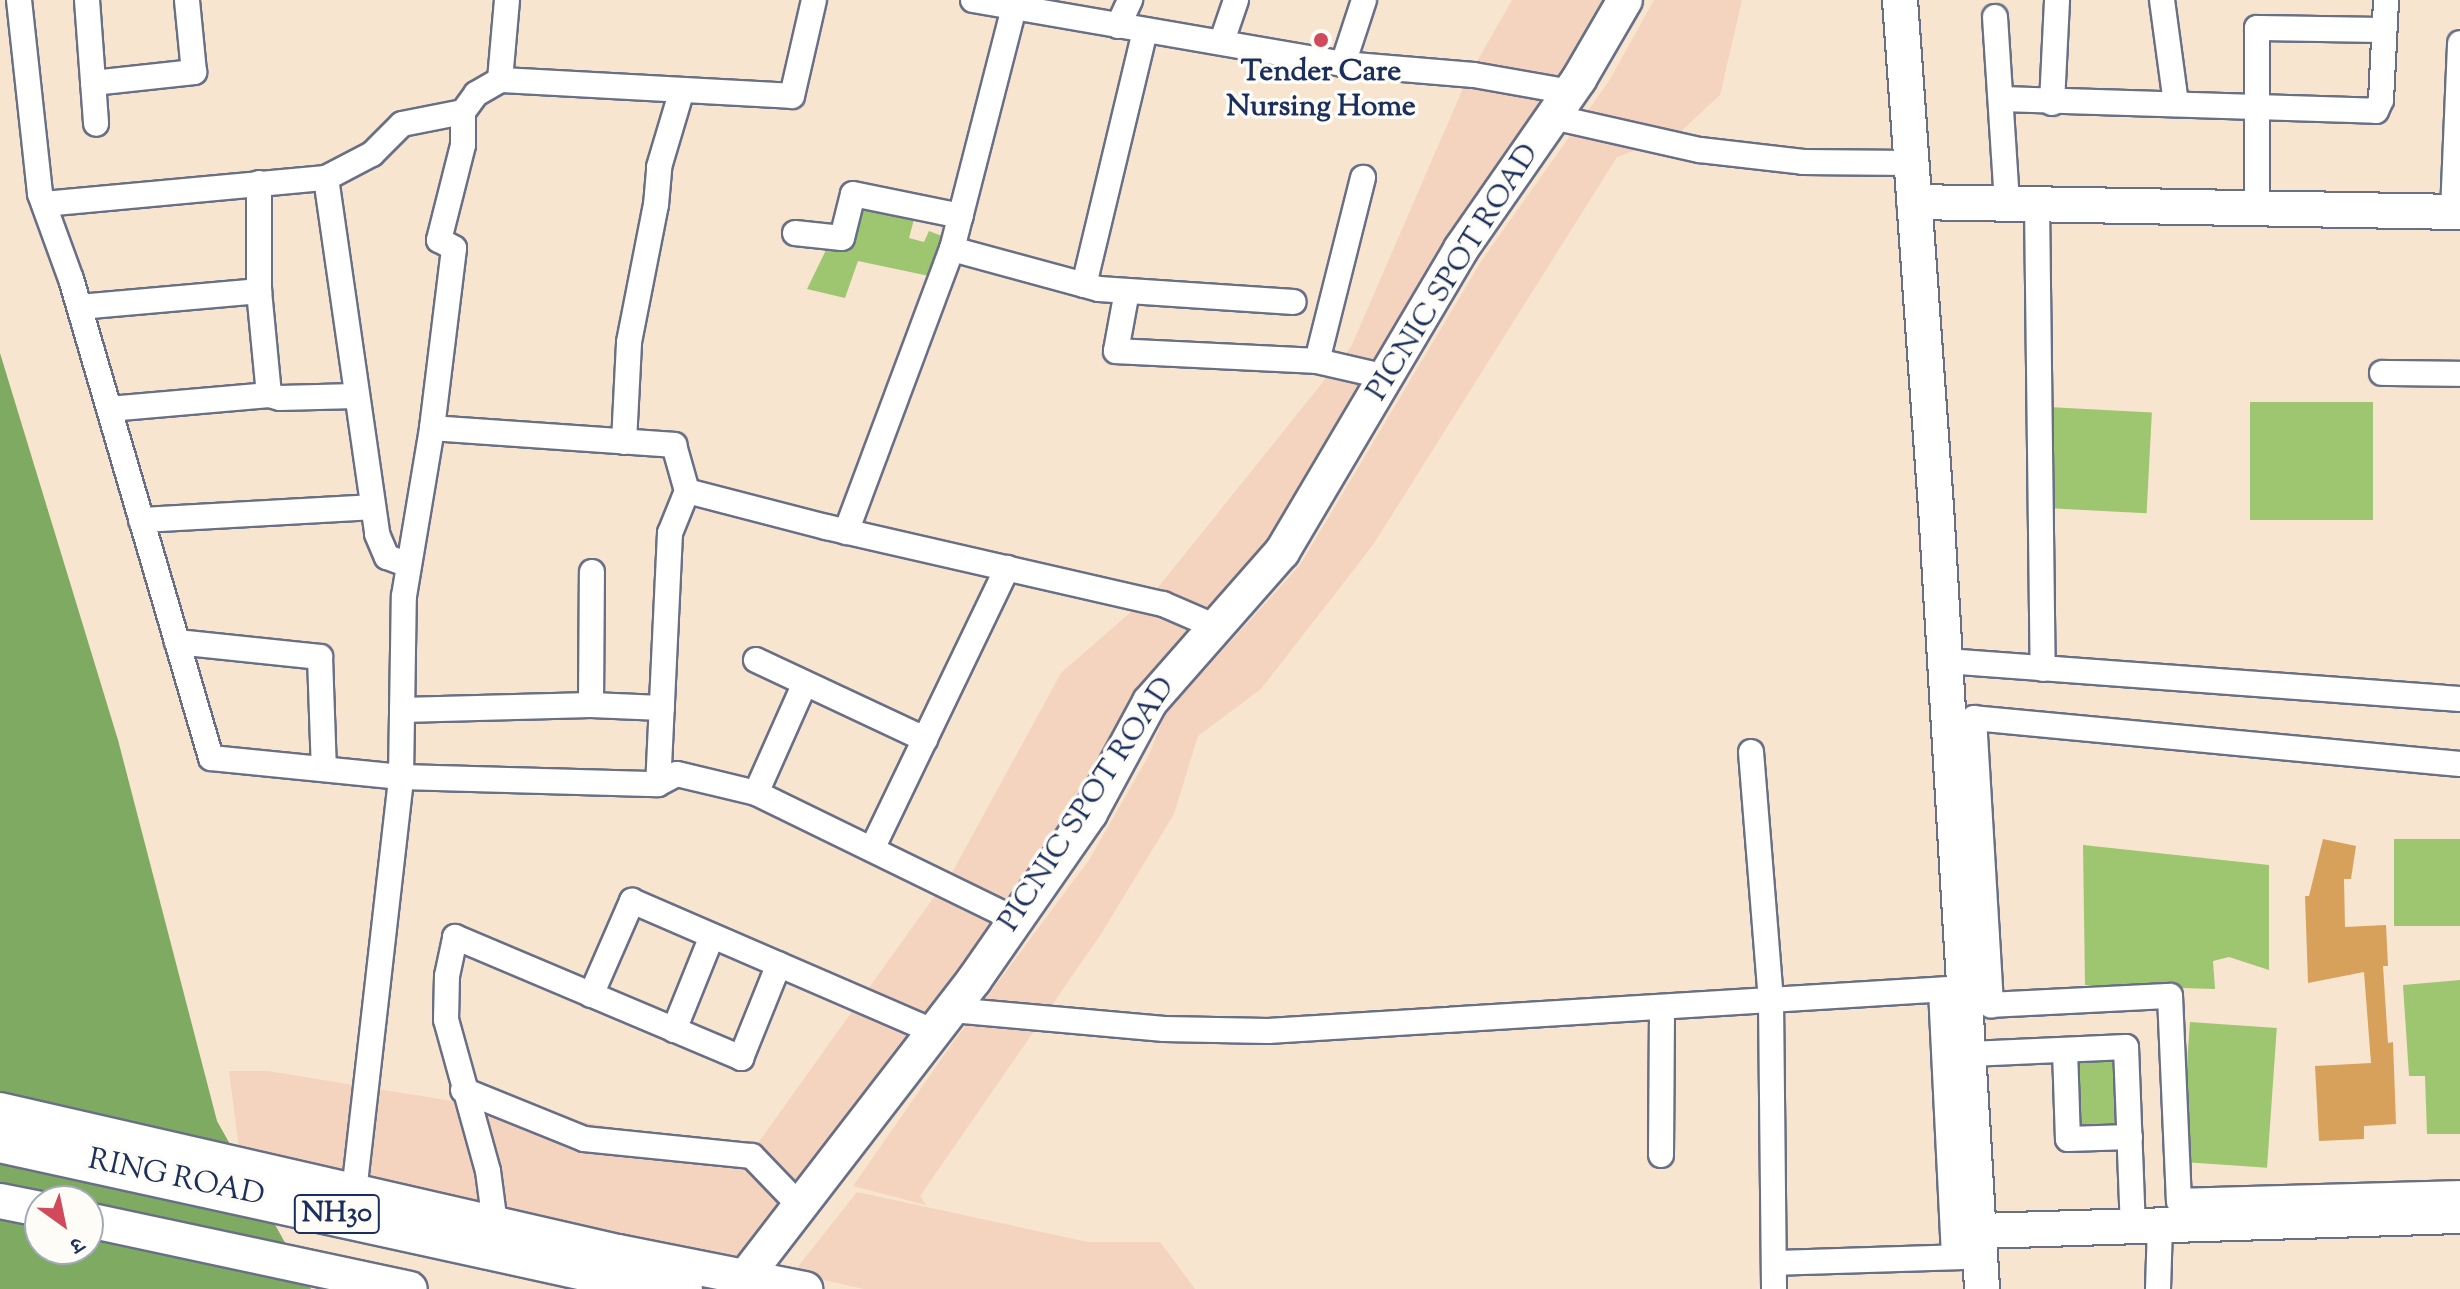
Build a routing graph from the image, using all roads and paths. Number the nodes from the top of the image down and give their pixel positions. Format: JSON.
{"nodes":[{"id":1,"x":19,"y":0,"type":"edge"},
{"id":2,"x":87,"y":0,"type":"edge"},
{"id":3,"x":187,"y":0,"type":"edge"},
{"id":4,"x":507,"y":0,"type":"edge"},
{"id":5,"x":814,"y":0,"type":"edge"},
{"id":6,"x":973,"y":0,"type":"edge"},
{"id":7,"x":1130,"y":0,"type":"edge"},
{"id":8,"x":1236,"y":0,"type":"edge"},
{"id":9,"x":1364,"y":0,"type":"edge"},
{"id":10,"x":1625,"y":0,"type":"edge"},
{"id":11,"x":1900,"y":0,"type":"edge"},
{"id":12,"x":2057,"y":0,"type":"edge"},
{"id":13,"x":2162,"y":0,"type":"edge"},
{"id":14,"x":2386,"y":0,"type":"edge"},
{"id":15,"x":1014,"y":8,"type":"junction"},
{"id":16,"x":1995,"y":17,"type":"dead end"},
{"id":17,"x":1118,"y":26,"type":"junction"},
{"id":18,"x":1145,"y":30,"type":"junction"},
{"id":19,"x":2384,"y":30,"type":"junction"},
{"id":20,"x":1222,"y":41,"type":"junction"},
{"id":21,"x":2460,"y":43,"type":"edge"},
{"id":22,"x":1343,"y":64,"type":"junction"},
{"id":23,"x":500,"y":80,"type":"junction"},
{"id":24,"x":93,"y":83,"type":"junction"},
{"id":25,"x":682,"y":90,"type":"junction"},
{"id":26,"x":2001,"y":99,"type":"junction"},
{"id":27,"x":2052,"y":103,"type":"junction"},
{"id":28,"x":2176,"y":104,"type":"junction"},
{"id":29,"x":1561,"y":105,"type":"junction"},
{"id":30,"x":2257,"y":107,"type":"junction"},
{"id":31,"x":463,"y":112,"type":"junction"},
{"id":32,"x":96,"y":124,"type":"dead end"},
{"id":33,"x":1911,"y":163,"type":"junction"},
{"id":34,"x":326,"y":178,"type":"junction"},
{"id":35,"x":1363,"y":178,"type":"dead end"},
{"id":36,"x":259,"y":183,"type":"junction"},
{"id":37,"x":1914,"y":202,"type":"junction"},
{"id":38,"x":44,"y":204,"type":"junction"},
{"id":39,"x":2022,"y":204,"type":"junction"},
{"id":40,"x":2257,"y":208,"type":"junction"},
{"id":41,"x":2456,"y":212,"type":"edge"},
{"id":42,"x":961,"y":216,"type":"junction"},
{"id":43,"x":795,"y":233,"type":"dead end"},
{"id":44,"x":952,"y":249,"type":"junction"},
{"id":45,"x":1084,"y":285,"type":"junction"},
{"id":46,"x":259,"y":291,"type":"junction"},
{"id":47,"x":1127,"y":291,"type":"junction"},
{"id":48,"x":1294,"y":302,"type":"dead end"},
{"id":49,"x":80,"y":307,"type":"junction"},
{"id":50,"x":1317,"y":361,"type":"junction"},
{"id":51,"x":2382,"y":373,"type":"dead end"},
{"id":52,"x":2460,"y":374,"type":"edge"},
{"id":53,"x":1387,"y":377,"type":"junction"},
{"id":54,"x":269,"y":395,"type":"junction"},
{"id":55,"x":356,"y":396,"type":"junction"},
{"id":56,"x":109,"y":409,"type":"junction"},
{"id":57,"x":432,"y":428,"type":"junction"},
{"id":58,"x":624,"y":442,"type":"junction"},
{"id":59,"x":687,"y":491,"type":"junction"},
{"id":60,"x":372,"y":507,"type":"junction"},
{"id":61,"x":141,"y":520,"type":"junction"},
{"id":62,"x":846,"y":532,"type":"junction"},
{"id":63,"x":409,"y":565,"type":"junction"},
{"id":64,"x":1007,"y":568,"type":"junction"},
{"id":65,"x":592,"y":572,"type":"dead end"},
{"id":66,"x":1214,"y":626,"type":"junction"},
{"id":67,"x":177,"y":642,"type":"junction"},
{"id":68,"x":756,"y":660,"type":"dead end"},
{"id":69,"x":1946,"y":661,"type":"junction"},
{"id":70,"x":2043,"y":669,"type":"junction"},
{"id":71,"x":805,"y":683,"type":"junction"},
{"id":72,"x":2460,"y":699,"type":"edge"},
{"id":73,"x":591,"y":705,"type":"junction"},
{"id":74,"x":662,"y":708,"type":"junction"},
{"id":75,"x":402,"y":710,"type":"junction"},
{"id":76,"x":925,"y":739,"type":"junction"},
{"id":77,"x":1751,"y":752,"type":"dead end"},
{"id":78,"x":2460,"y":764,"type":"edge"},
{"id":79,"x":324,"y":769,"type":"junction"},
{"id":80,"x":401,"y":777,"type":"junction"},
{"id":81,"x":658,"y":784,"type":"junction"},
{"id":82,"x":756,"y":793,"type":"junction"},
{"id":83,"x":872,"y":849,"type":"junction"},
{"id":84,"x":1016,"y":920,"type":"junction"},
{"id":85,"x":712,"y":936,"type":"junction"},
{"id":86,"x":779,"y":964,"type":"junction"},
{"id":87,"x":1953,"y":989,"type":"junction"},
{"id":88,"x":591,"y":995,"type":"junction"},
{"id":89,"x":1771,"y":1001,"type":"junction"},
{"id":90,"x":1662,"y":1008,"type":"junction"},
{"id":91,"x":943,"y":1021,"type":"junction"},
{"id":92,"x":674,"y":1030,"type":"junction"},
{"id":93,"x":2065,"y":1050,"type":"junction"},
{"id":94,"x":1970,"y":1054,"type":"junction"},
{"id":95,"x":463,"y":1090,"type":"junction"},
{"id":96,"x":0,"y":1110,"type":"edge"},
{"id":97,"x":2130,"y":1137,"type":"junction"},
{"id":98,"x":0,"y":1140,"type":"edge"},
{"id":99,"x":1661,"y":1155,"type":"dead end"},
{"id":100,"x":0,"y":1172,"type":"edge"},
{"id":101,"x":354,"y":1192,"type":"junction"},
{"id":102,"x":2460,"y":1193,"type":"edge"},
{"id":103,"x":0,"y":1201,"type":"edge"},
{"id":104,"x":24,"y":1206,"type":"edge"},
{"id":105,"x":801,"y":1207,"type":"junction"},
{"id":106,"x":2460,"y":1216,"type":"edge"},
{"id":107,"x":104,"y":1223,"type":"edge"},
{"id":108,"x":495,"y":1224,"type":"junction"},
{"id":109,"x":2146,"y":1226,"type":"junction"},
{"id":110,"x":1975,"y":1258,"type":"edge"},
{"id":111,"x":1774,"y":1263,"type":"junction"},
{"id":112,"x":741,"y":1285,"type":"edge"},
{"id":113,"x":796,"y":1288,"type":"edge"},
{"id":114,"x":410,"y":1289,"type":"edge"},
{"id":115,"x":545,"y":1289,"type":"edge"},
{"id":116,"x":680,"y":1289,"type":"edge"},
{"id":117,"x":1774,"y":1289,"type":"edge"},
{"id":118,"x":2158,"y":1289,"type":"edge"}],
"edges":[{"from":1,"to":38,"type":"street"},
{"from":2,"to":24,"type":"street"},
{"from":3,"to":24,"type":"street"},
{"from":4,"to":23,"type":"street"},
{"from":5,"to":25,"type":"street"},
{"from":6,"to":15,"type":"street"},
{"from":7,"to":17,"type":"street"},
{"from":8,"to":20,"type":"street"},
{"from":9,"to":22,"type":"street"},
{"from":10,"to":29,"type":"street","name":"PICNIC SPOT ROAD"},
{"from":11,"to":33,"type":"street"},
{"from":12,"to":27,"type":"street"},
{"from":13,"to":28,"type":"street"},
{"from":14,"to":19,"type":"street"},
{"from":15,"to":17,"type":"street"},
{"from":15,"to":42,"type":"street"},
{"from":16,"to":26,"type":"street"},
{"from":17,"to":18,"type":"street"},
{"from":18,"to":20,"type":"street"},
{"from":18,"to":45,"type":"street"},
{"from":19,"to":30,"type":"street"},
{"from":19,"to":30,"type":"street"},
{"from":20,"to":22,"type":"street"},
{"from":21,"to":41,"type":"street"},
{"from":22,"to":29,"type":"street"},
{"from":23,"to":25,"type":"street"},
{"from":23,"to":31,"type":"street"},
{"from":24,"to":32,"type":"street"},
{"from":25,"to":58,"type":"street"},
{"from":26,"to":27,"type":"street"},
{"from":26,"to":39,"type":"street"},
{"from":27,"to":28,"type":"street"},
{"from":28,"to":30,"type":"street"},
{"from":29,"to":33,"type":"street"},
{"from":29,"to":53,"type":"street","name":"PICNIC SPOT ROAD"},
{"from":30,"to":40,"type":"street"},
{"from":31,"to":34,"type":"street"},
{"from":31,"to":57,"type":"street"},
{"from":33,"to":37,"type":"street"},
{"from":34,"to":36,"type":"street"},
{"from":34,"to":55,"type":"street"},
{"from":35,"to":50,"type":"street"},
{"from":36,"to":38,"type":"street"},
{"from":36,"to":46,"type":"street"},
{"from":37,"to":39,"type":"street"},
{"from":37,"to":69,"type":"street"},
{"from":38,"to":49,"type":"street"},
{"from":39,"to":40,"type":"street"},
{"from":39,"to":70,"type":"street"},
{"from":40,"to":41,"type":"street"},
{"from":42,"to":43,"type":"street"},
{"from":42,"to":44,"type":"street"},
{"from":44,"to":45,"type":"street"},
{"from":44,"to":62,"type":"street"},
{"from":45,"to":47,"type":"street"},
{"from":46,"to":49,"type":"street"},
{"from":46,"to":54,"type":"street"},
{"from":47,"to":48,"type":"street"},
{"from":47,"to":50,"type":"street"},
{"from":49,"to":56,"type":"street"},
{"from":50,"to":53,"type":"street"},
{"from":51,"to":52,"type":"street"},
{"from":53,"to":66,"type":"street","name":"PICNIC SPOT ROAD"},
{"from":54,"to":55,"type":"street"},
{"from":54,"to":56,"type":"street"},
{"from":55,"to":60,"type":"street"},
{"from":56,"to":61,"type":"street"},
{"from":57,"to":58,"type":"street"},
{"from":57,"to":63,"type":"street"},
{"from":58,"to":59,"type":"street"},
{"from":59,"to":62,"type":"street"},
{"from":59,"to":74,"type":"street"},
{"from":60,"to":61,"type":"street"},
{"from":60,"to":63,"type":"street"},
{"from":61,"to":67,"type":"street"},
{"from":62,"to":64,"type":"street"},
{"from":63,"to":75,"type":"street"},
{"from":64,"to":66,"type":"street"},
{"from":64,"to":76,"type":"street"},
{"from":65,"to":73,"type":"street"},
{"from":66,"to":84,"type":"street","name":"PICNIC SPOT ROAD"},
{"from":67,"to":79,"type":"street"},
{"from":67,"to":79,"type":"street"},
{"from":68,"to":71,"type":"street"},
{"from":69,"to":70,"type":"street"},
{"from":69,"to":87,"type":"street"},
{"from":70,"to":72,"type":"street"},
{"from":71,"to":76,"type":"street"},
{"from":71,"to":82,"type":"street"},
{"from":73,"to":74,"type":"street"},
{"from":73,"to":75,"type":"street"},
{"from":74,"to":81,"type":"street"},
{"from":75,"to":80,"type":"street"},
{"from":76,"to":83,"type":"street"},
{"from":77,"to":89,"type":"street"},
{"from":78,"to":102,"type":"street"},
{"from":79,"to":80,"type":"street"},
{"from":80,"to":81,"type":"street"},
{"from":80,"to":101,"type":"street"},
{"from":81,"to":82,"type":"street"},
{"from":82,"to":83,"type":"street"},
{"from":83,"to":84,"type":"street"},
{"from":84,"to":91,"type":"street","name":"PICNIC SPOT ROAD"},
{"from":85,"to":86,"type":"street"},
{"from":85,"to":88,"type":"street"},
{"from":85,"to":92,"type":"street"},
{"from":86,"to":91,"type":"street"},
{"from":86,"to":92,"type":"street"},
{"from":87,"to":89,"type":"street"},
{"from":87,"to":94,"type":"street"},
{"from":87,"to":110,"type":"street"},
{"from":88,"to":92,"type":"street"},
{"from":88,"to":95,"type":"street"},
{"from":89,"to":90,"type":"street"},
{"from":89,"to":111,"type":"street"},
{"from":90,"to":91,"type":"street"},
{"from":90,"to":99,"type":"street"},
{"from":91,"to":105,"type":"street","name":"PICNIC SPOT ROAD"},
{"from":93,"to":94,"type":"street"},
{"from":93,"to":97,"type":"street"},
{"from":93,"to":97,"type":"street"},
{"from":94,"to":110,"type":"street"},
{"from":95,"to":105,"type":"street"},
{"from":95,"to":108,"type":"street"},
{"from":96,"to":101,"type":"street"},
{"from":97,"to":109,"type":"street"},
{"from":98,"to":116,"type":"highway","name":"RING ROAD","number":"NH30"},
{"from":100,"to":115,"type":"highway","name":"RING ROAD","number":"NH30"},
{"from":101,"to":108,"type":"street"},
{"from":103,"to":104,"type":"street"},
{"from":105,"to":112,"type":"street","name":"PICNIC SPOT ROAD"},
{"from":106,"to":109,"type":"street"},
{"from":107,"to":114,"type":"street"},
{"from":108,"to":112,"type":"street"},
{"from":109,"to":110,"type":"street"},
{"from":109,"to":118,"type":"street"},
{"from":110,"to":111,"type":"street"},
{"from":111,"to":117,"type":"street"},
{"from":112,"to":113,"type":"street"}]}
